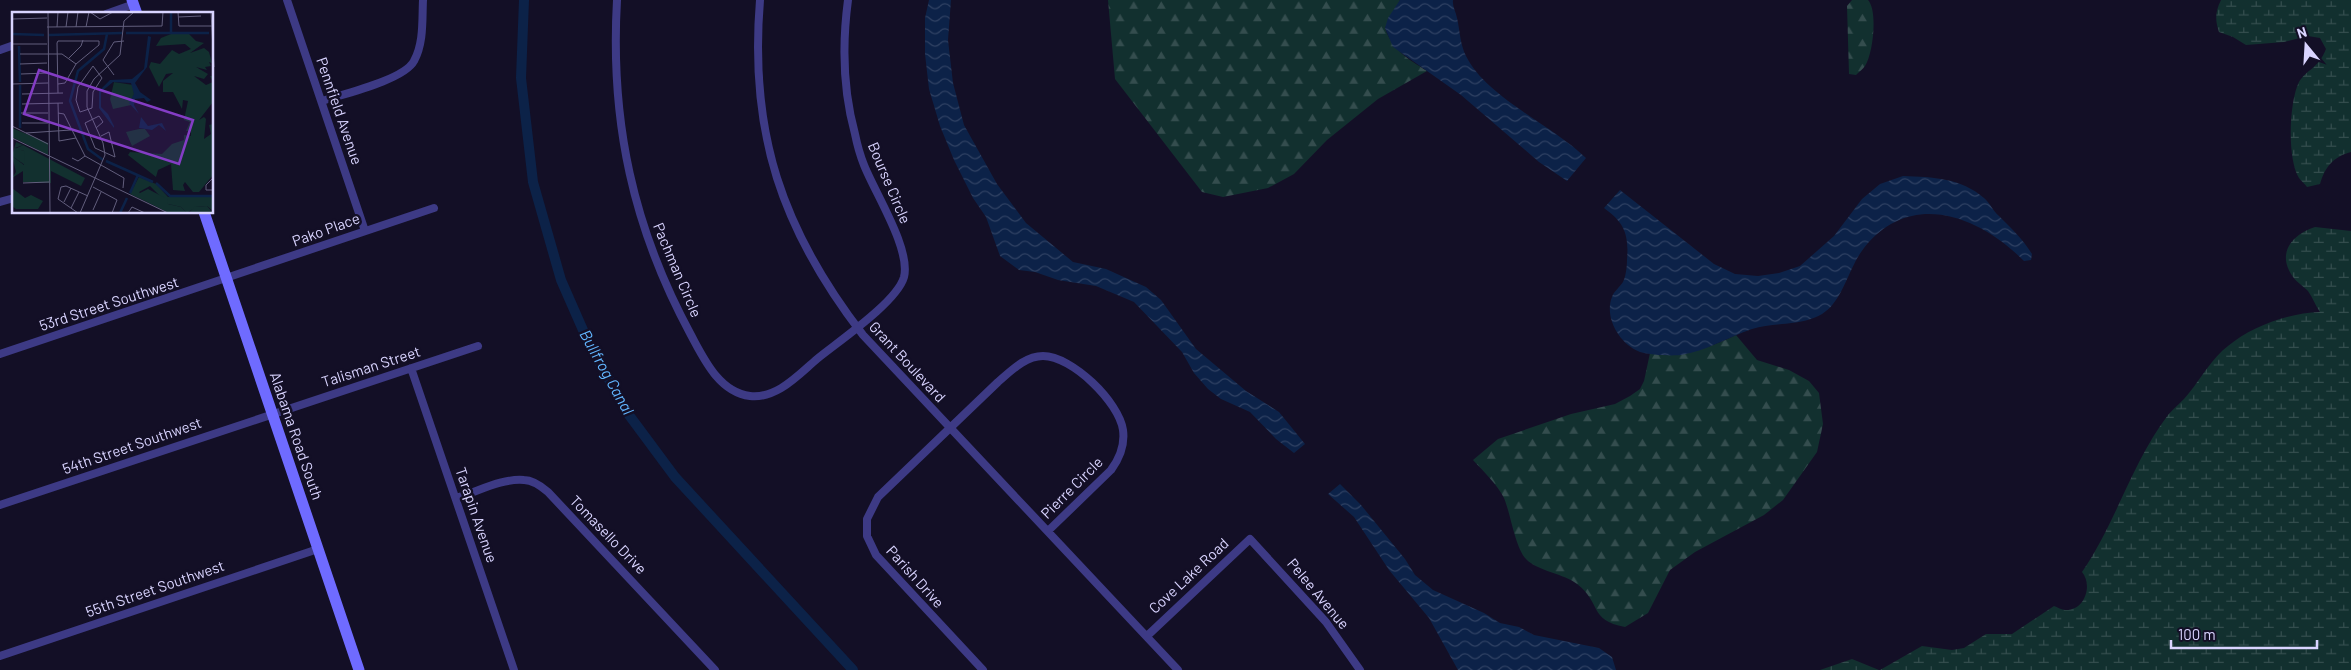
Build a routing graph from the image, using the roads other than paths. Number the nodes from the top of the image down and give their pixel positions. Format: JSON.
{"nodes":[{"id":1,"x":287,"y":0,"type":"edge"},
{"id":2,"x":423,"y":0,"type":"edge"},
{"id":3,"x":617,"y":0,"type":"edge"},
{"id":4,"x":760,"y":0,"type":"edge"},
{"id":5,"x":848,"y":0,"type":"edge"},
{"id":6,"x":134,"y":6,"type":"edge"},
{"id":7,"x":113,"y":12,"type":"edge"},
{"id":8,"x":322,"y":101,"type":"junction"},
{"id":9,"x":434,"y":208,"type":"dead end"},
{"id":10,"x":205,"y":214,"type":"edge"},
{"id":11,"x":365,"y":231,"type":"junction"},
{"id":12,"x":227,"y":279,"type":"junction"},
{"id":13,"x":856,"y":327,"type":"junction"},
{"id":14,"x":478,"y":346,"type":"dead end"},
{"id":15,"x":0,"y":354,"type":"edge"},
{"id":16,"x":412,"y":368,"type":"junction"},
{"id":17,"x":273,"y":415,"type":"junction"},
{"id":18,"x":950,"y":429,"type":"junction"},
{"id":19,"x":456,"y":498,"type":"junction"},
{"id":20,"x":0,"y":505,"type":"edge"},
{"id":21,"x":1048,"y":531,"type":"junction"},
{"id":22,"x":1250,"y":539,"type":"joint"},
{"id":23,"x":318,"y":549,"type":"junction"},
{"id":24,"x":1147,"y":636,"type":"junction"},
{"id":25,"x":0,"y":656,"type":"edge"},
{"id":26,"x":359,"y":670,"type":"edge"},
{"id":27,"x":514,"y":670,"type":"edge"},
{"id":28,"x":715,"y":670,"type":"edge"},
{"id":29,"x":984,"y":670,"type":"edge"},
{"id":30,"x":1178,"y":670,"type":"edge"},
{"id":31,"x":1360,"y":670,"type":"edge"}],
"edges":[{"from":1,"to":8,"type":"street","name":"Pennfield Avenue"},
{"from":2,"to":8,"type":"street"},
{"from":3,"to":13,"type":"street","name":"Pachman Circle"},
{"from":4,"to":13,"type":"street","name":"Grant Boulevard"},
{"from":5,"to":13,"type":"street","name":"Bourse Circle"},
{"from":6,"to":7,"type":"street"},
{"from":8,"to":11,"type":"street","name":"Pennfield Avenue"},
{"from":9,"to":11,"type":"street","name":"Pako Place"},
{"from":10,"to":12,"type":"street","name":"Alabama Road South"},
{"from":11,"to":12,"type":"street","name":"Pako Place"},
{"from":12,"to":15,"type":"street","name":"53rd Street Southwest"},
{"from":12,"to":17,"type":"street","name":"Alabama Road South"},
{"from":13,"to":18,"type":"street","name":"Grant Boulevard"},
{"from":14,"to":16,"type":"street","name":"Talisman Street"},
{"from":16,"to":17,"type":"street","name":"Talisman Street"},
{"from":16,"to":19,"type":"street","name":"Tarapin Avenue"},
{"from":17,"to":20,"type":"street","name":"54th Street Southwest"},
{"from":17,"to":23,"type":"street","name":"Alabama Road South"},
{"from":18,"to":21,"type":"street","name":"Grant Boulevard"},
{"from":18,"to":21,"type":"street","name":"Pierre Circle"},
{"from":18,"to":29,"type":"street","name":"Parish Drive"},
{"from":19,"to":27,"type":"street","name":"Tarapin Avenue"},
{"from":19,"to":28,"type":"street","name":"Tomasello Drive"},
{"from":21,"to":24,"type":"street","name":"Grant Boulevard"},
{"from":22,"to":24,"type":"street","name":"Cove Lake Road"},
{"from":22,"to":31,"type":"street","name":"Pelee Avenue"},
{"from":23,"to":25,"type":"street","name":"55th Street Southwest"},
{"from":23,"to":26,"type":"street","name":"Alabama Road South"},
{"from":24,"to":30,"type":"street","name":"Grant Boulevard"}]}
